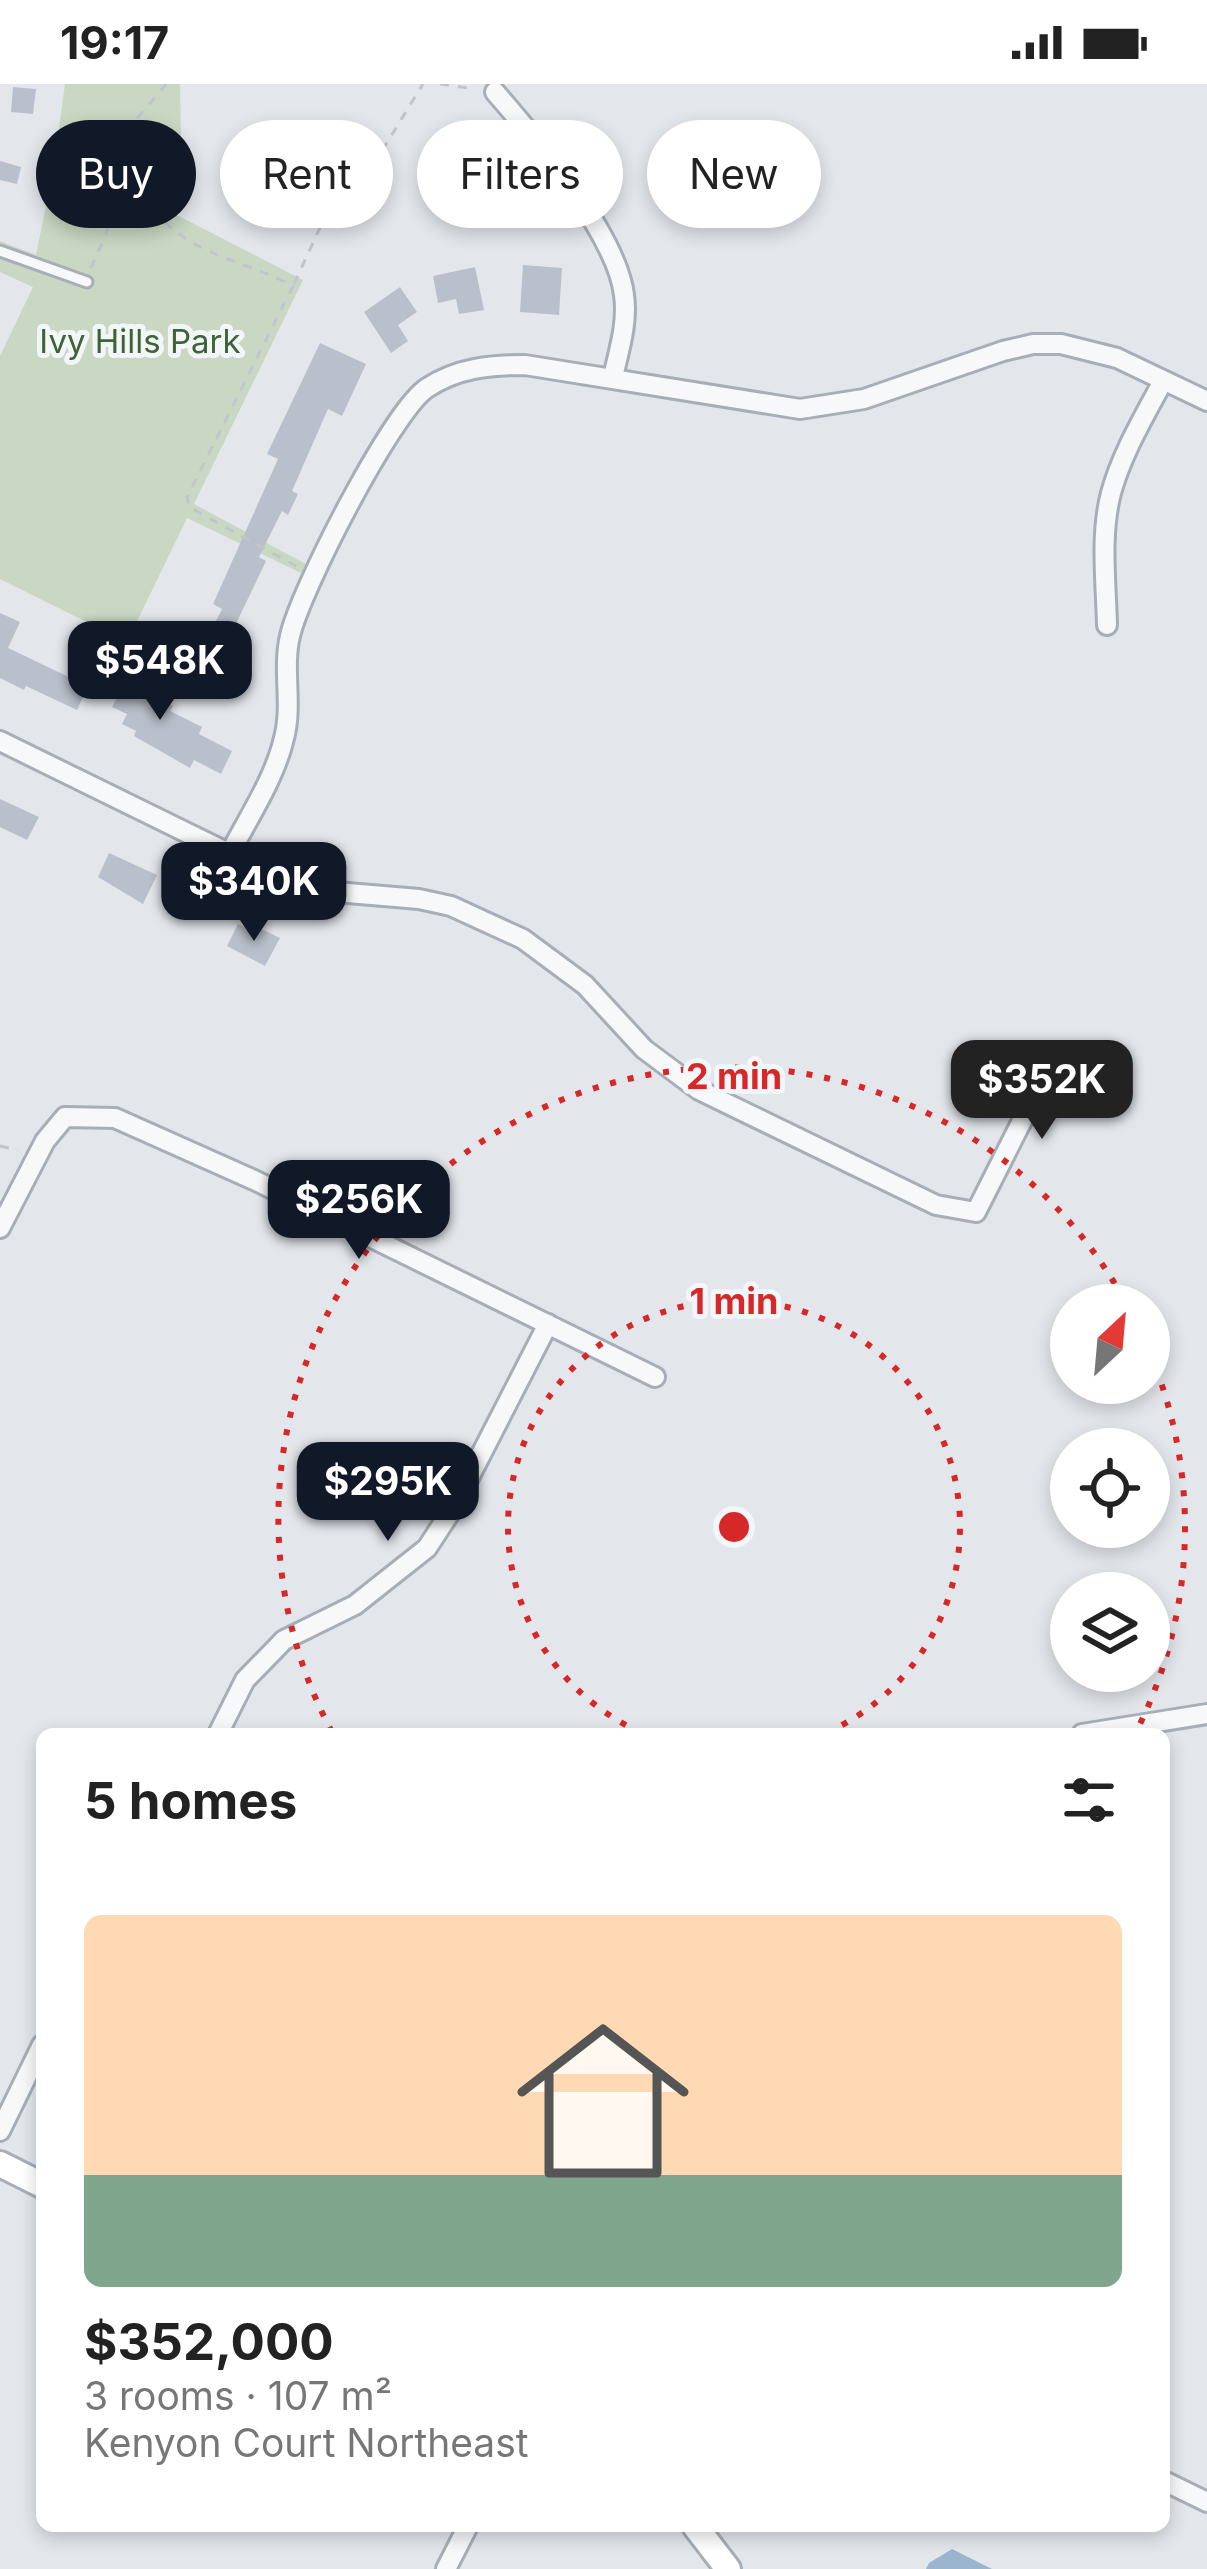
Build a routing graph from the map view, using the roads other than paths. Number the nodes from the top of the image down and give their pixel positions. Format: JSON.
{"nodes":[{"id":1,"x":495,"y":92,"type":"road end"},
{"id":2,"x":0,"y":251,"type":"edge"},
{"id":3,"x":87,"y":282,"type":"road end"},
{"id":4,"x":613,"y":377,"type":"junction"},
{"id":5,"x":1162,"y":381,"type":"junction"},
{"id":6,"x":1207,"y":401,"type":"edge"},
{"id":7,"x":1107,"y":625,"type":"dead end"},
{"id":8,"x":0,"y":741,"type":"edge"},
{"id":9,"x":230,"y":855,"type":"junction"},
{"id":10,"x":1030,"y":1056,"type":"dead end"},
{"id":11,"x":0,"y":1228,"type":"edge"},
{"id":12,"x":548,"y":1324,"type":"junction"},
{"id":13,"x":655,"y":1377,"type":"dead end"},
{"id":14,"x":1207,"y":1714,"type":"edge"},
{"id":15,"x":221,"y":1728,"type":"edge"},
{"id":16,"x":1120,"y":1728,"type":"edge"},
{"id":17,"x":36,"y":2057,"type":"edge"},
{"id":18,"x":0,"y":2131,"type":"edge"},
{"id":19,"x":0,"y":2164,"type":"edge"},
{"id":20,"x":36,"y":2182,"type":"edge"},
{"id":21,"x":1170,"y":2484,"type":"edge"},
{"id":22,"x":1207,"y":2502,"type":"edge"},
{"id":23,"x":465,"y":2532,"type":"edge"},
{"id":24,"x":700,"y":2532,"type":"edge"},
{"id":25,"x":446,"y":2569,"type":"edge"},
{"id":26,"x":728,"y":2569,"type":"edge"}],
"edges":[{"from":1,"to":4,"type":"street"},
{"from":2,"to":3,"type":"lane"},
{"from":4,"to":5,"type":"street"},
{"from":4,"to":9,"type":"street"},
{"from":5,"to":6,"type":"street"},
{"from":5,"to":7,"type":"street"},
{"from":8,"to":9,"type":"street"},
{"from":9,"to":10,"type":"street"},
{"from":11,"to":12,"type":"street"},
{"from":12,"to":13,"type":"street"},
{"from":12,"to":15,"type":"street"},
{"from":14,"to":16,"type":"street"},
{"from":17,"to":18,"type":"street"},
{"from":19,"to":20,"type":"street"},
{"from":21,"to":22,"type":"street"},
{"from":23,"to":25,"type":"street"},
{"from":24,"to":26,"type":"street"}]}
